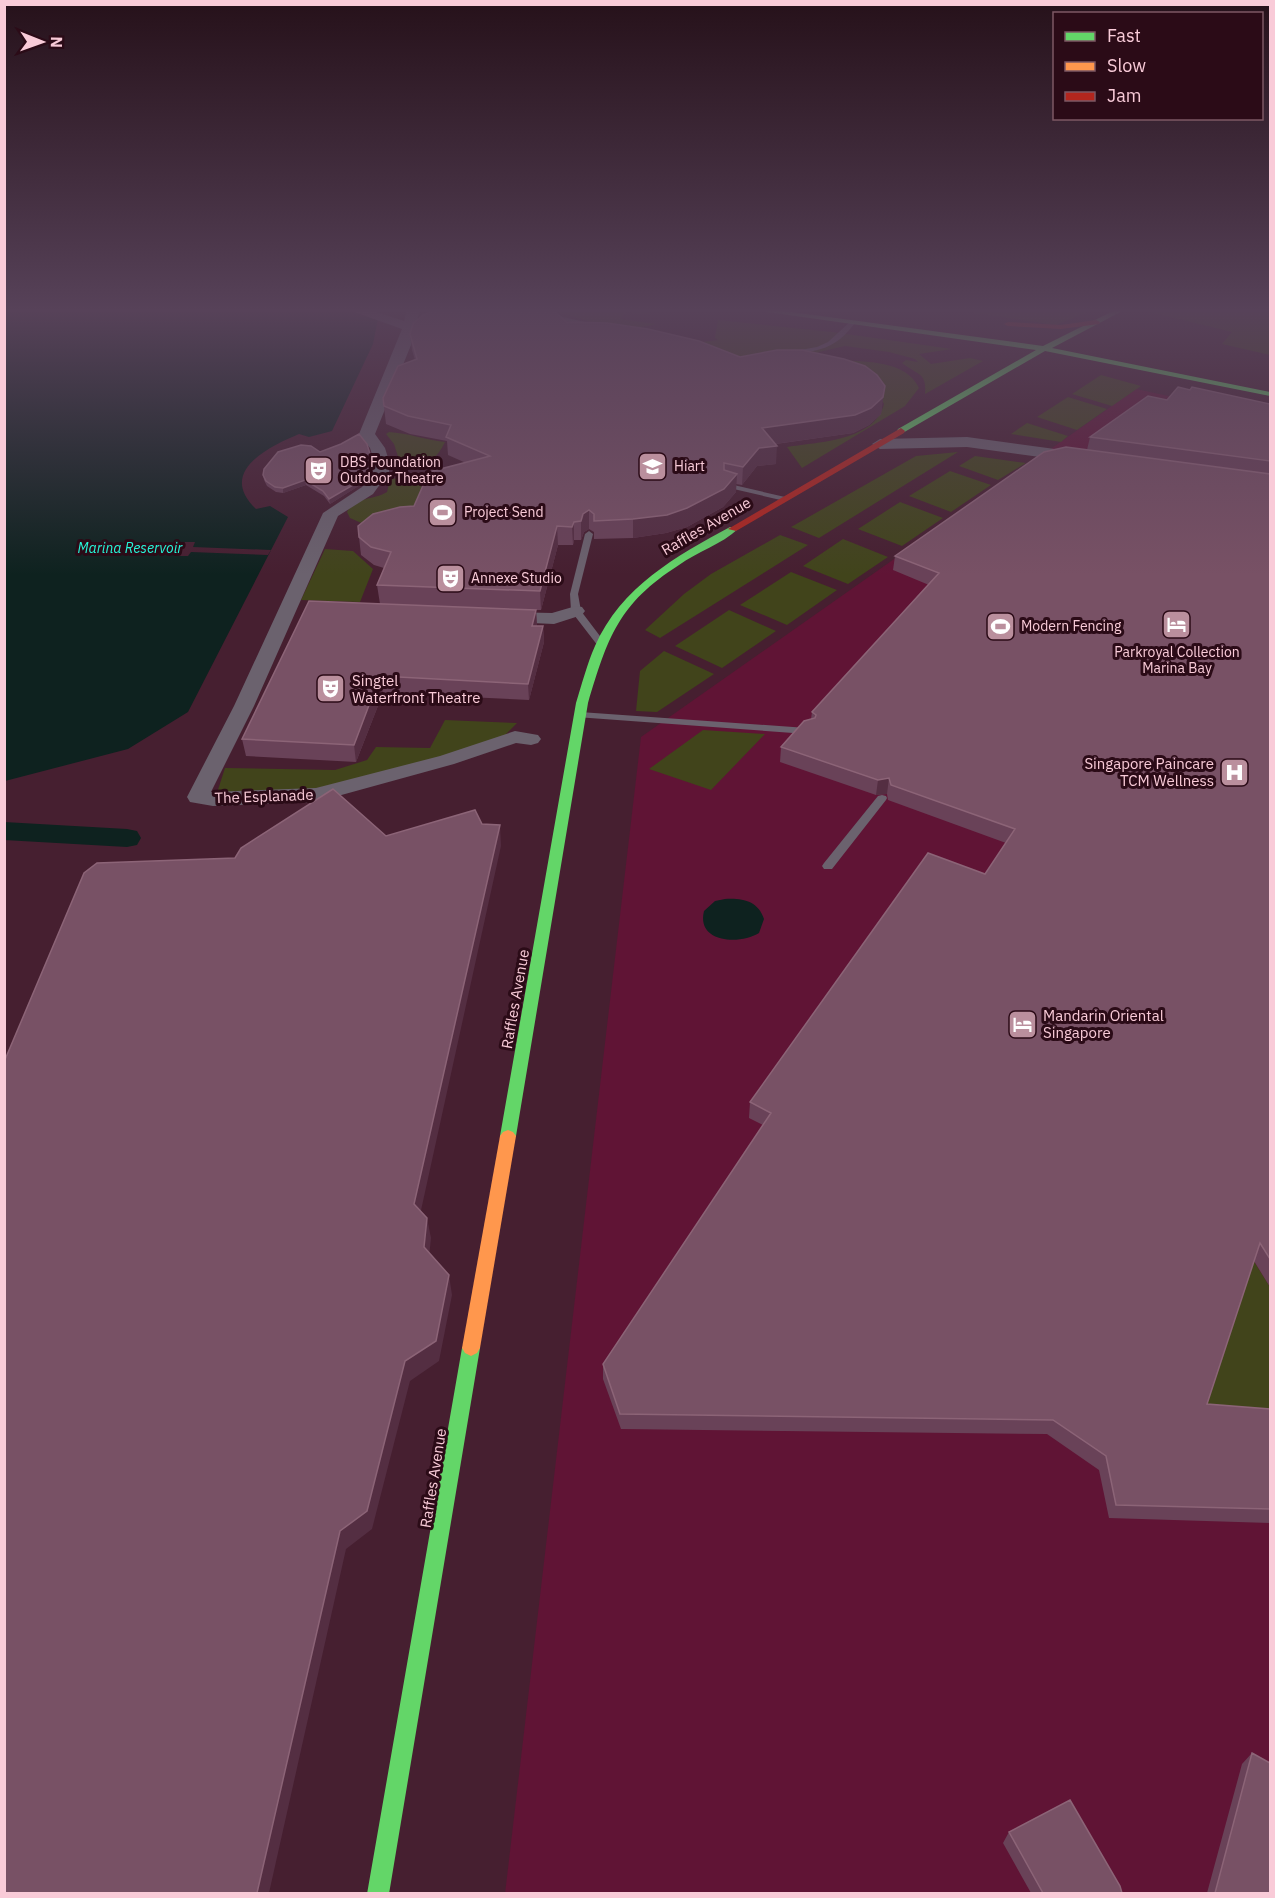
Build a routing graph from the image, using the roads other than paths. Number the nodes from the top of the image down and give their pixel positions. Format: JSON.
{"nodes":[{"id":1,"x":382,"y":398,"type":"edge"},
{"id":2,"x":961,"y":398,"type":"edge"},
{"id":3,"x":880,"y":444,"type":"junction"},
{"id":4,"x":1089,"y":459,"type":"edge"},
{"id":5,"x":728,"y":485,"type":"edge"},
{"id":6,"x":785,"y":499,"type":"junction"},
{"id":7,"x":589,"y":534,"type":"edge"},
{"id":8,"x":287,"y":608,"type":"junction"},
{"id":9,"x":310,"y":609,"type":"edge"},
{"id":10,"x":576,"y":611,"type":"junction"},
{"id":11,"x":485,"y":616,"type":"edge"},
{"id":12,"x":601,"y":644,"type":"junction"},
{"id":13,"x":580,"y":714,"type":"junction"},
{"id":14,"x":807,"y":731,"type":"edge"},
{"id":15,"x":531,"y":739,"type":"dead end"},
{"id":16,"x":882,"y":798,"type":"edge"},
{"id":17,"x":828,"y":866,"type":"dead end"},
{"id":18,"x":378,"y":1893,"type":"edge"}],
"edges":[{"from":1,"to":8,"type":"street","name":"The Esplanade"},
{"from":2,"to":3,"type":"main road","name":"Raffles Avenue"},
{"from":3,"to":4,"type":"street"},
{"from":3,"to":6,"type":"main road","name":"Raffles Avenue"},
{"from":5,"to":6,"type":"lane"},
{"from":6,"to":12,"type":"main road","name":"Raffles Avenue"},
{"from":7,"to":10,"type":"lane"},
{"from":8,"to":9,"type":"street"},
{"from":8,"to":15,"type":"street","name":"The Esplanade"},
{"from":10,"to":11,"type":"street"},
{"from":10,"to":12,"type":"lane"},
{"from":12,"to":13,"type":"main road","name":"Raffles Avenue"},
{"from":13,"to":14,"type":"lane"},
{"from":13,"to":18,"type":"main road","name":"Raffles Avenue"},
{"from":16,"to":17,"type":"lane"}]}
